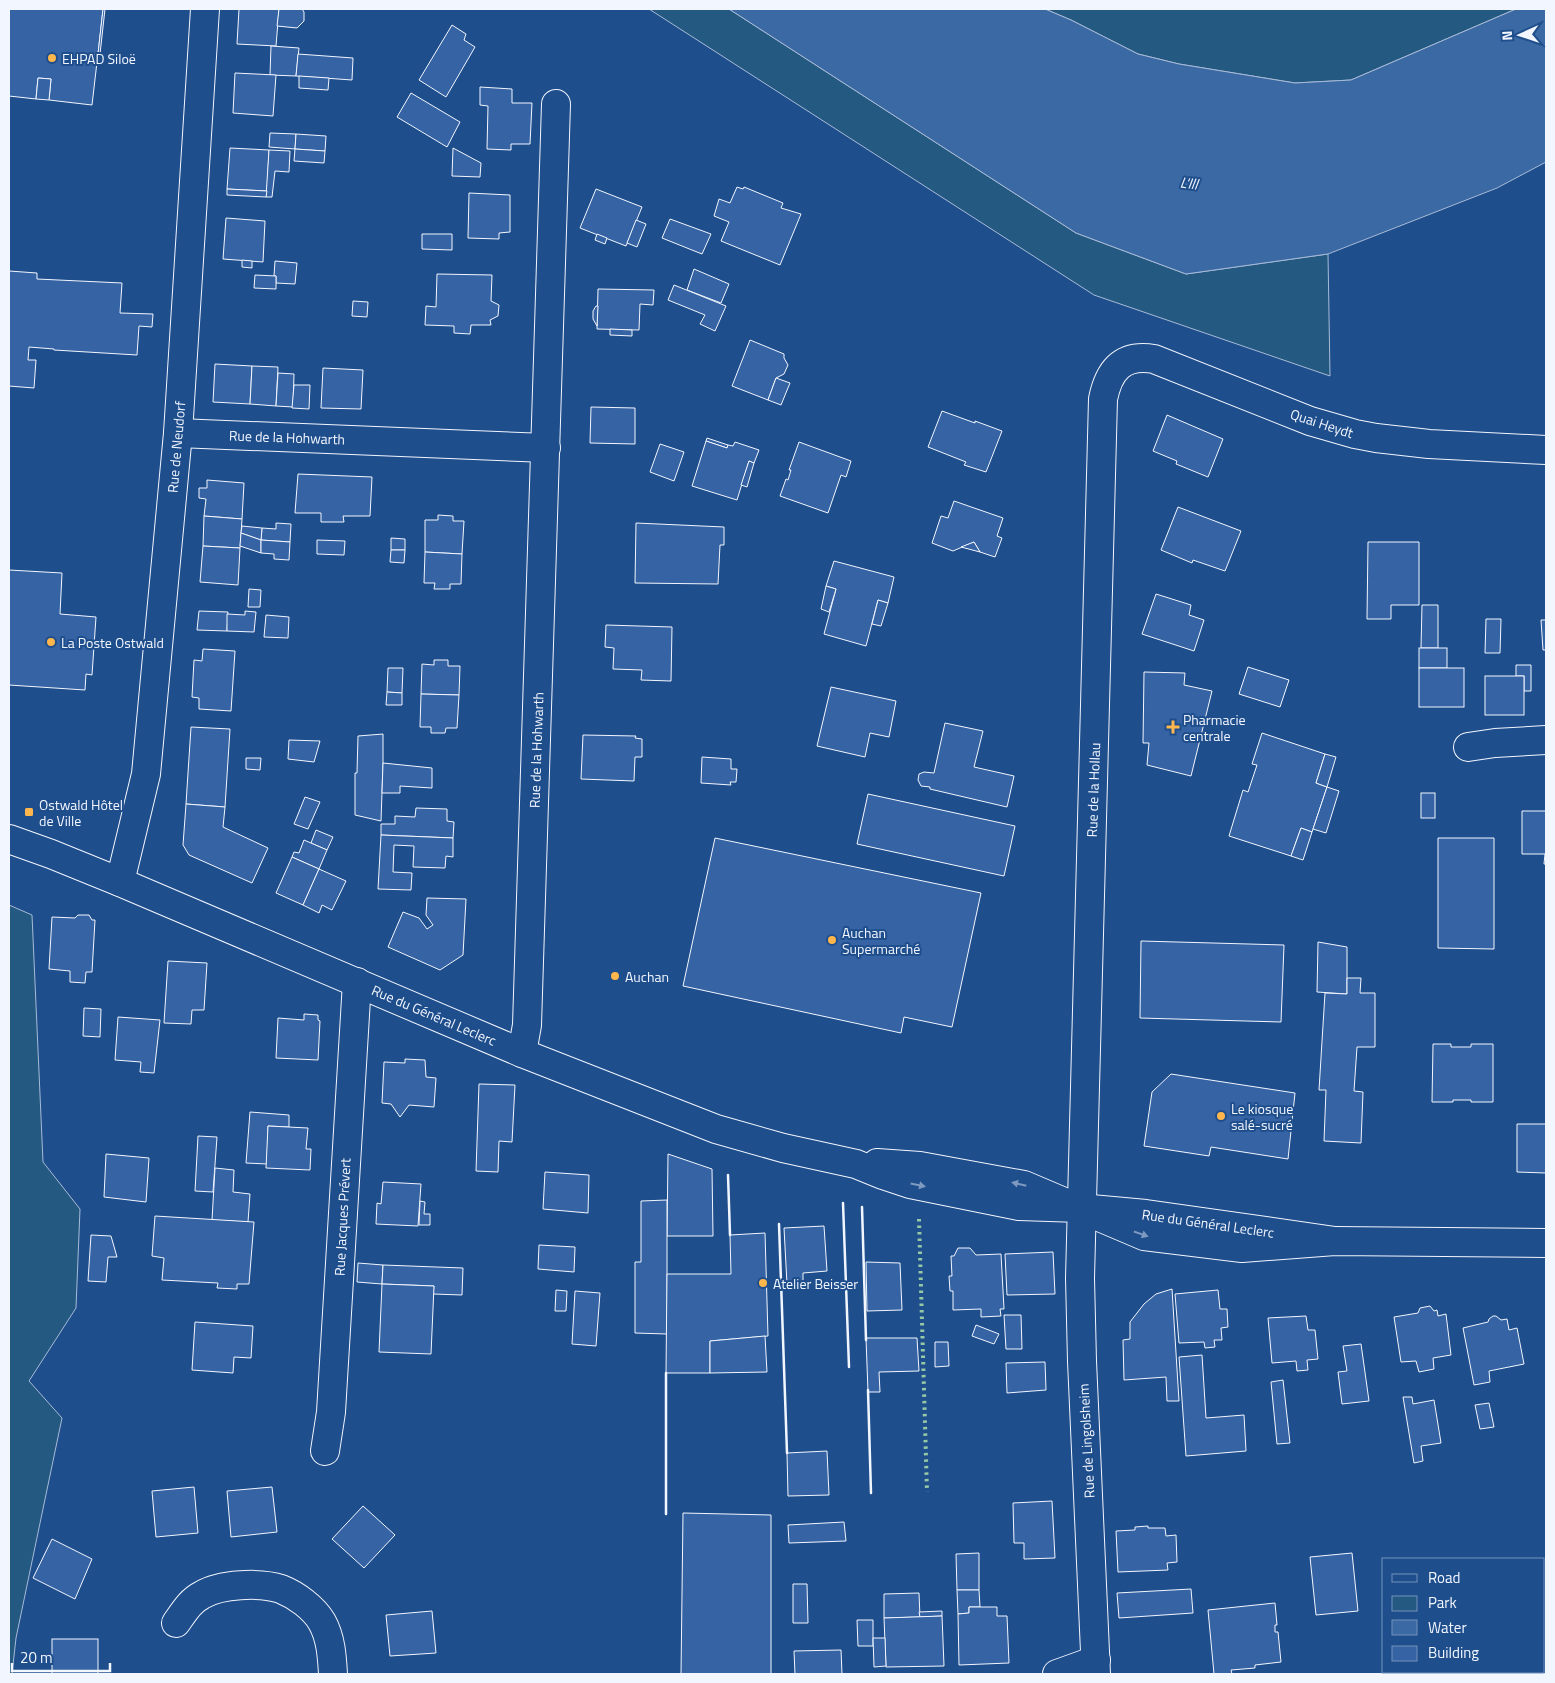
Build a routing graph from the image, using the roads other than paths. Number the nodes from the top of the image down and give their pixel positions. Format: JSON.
{"nodes":[{"id":1,"x":204,"y":9,"type":"edge"},
{"id":2,"x":556,"y":104,"type":"dead end"},
{"id":3,"x":1112,"y":373,"type":"joint"},
{"id":4,"x":178,"y":433,"type":"junction"},
{"id":5,"x":546,"y":448,"type":"junction"},
{"id":6,"x":1546,"y":450,"type":"edge"},
{"id":7,"x":1546,"y":740,"type":"edge"},
{"id":8,"x":1468,"y":747,"type":"dead end"},
{"id":9,"x":12,"y":840,"type":"edge"},
{"id":10,"x":120,"y":882,"type":"junction"},
{"id":11,"x":357,"y":982,"type":"junction"},
{"id":12,"x":522,"y":1053,"type":"junction"},
{"id":13,"x":1080,"y":1208,"type":"junction"},
{"id":14,"x":1546,"y":1243,"type":"edge"},
{"id":15,"x":325,"y":1451,"type":"dead end"},
{"id":16,"x":176,"y":1623,"type":"dead end"},
{"id":17,"x":1096,"y":1667,"type":"edge"},
{"id":18,"x":333,"y":1674,"type":"edge"},
{"id":19,"x":1057,"y":1674,"type":"edge"}],
"edges":[{"from":1,"to":4,"type":"street","name":"Rue de Neudorf"},
{"from":2,"to":5,"type":"street","name":"Rue de la Hohwarth"},
{"from":3,"to":6,"type":"street","name":"Quai Heydt"},
{"from":3,"to":13,"type":"street","name":"Rue de la Hollau"},
{"from":4,"to":5,"type":"street","name":"Rue de la Hohwarth"},
{"from":4,"to":10,"type":"street","name":"Rue de Neudorf"},
{"from":5,"to":12,"type":"street","name":"Rue de la Hohwarth"},
{"from":7,"to":8,"type":"street"},
{"from":9,"to":10,"type":"street","name":"Rue du Général Leclerc"},
{"from":10,"to":11,"type":"street","name":"Rue du Général Leclerc"},
{"from":11,"to":12,"type":"street","name":"Rue du Général Leclerc"},
{"from":11,"to":15,"type":"street","name":"Rue Jacques Prévert"},
{"from":12,"to":13,"type":"street","name":"Rue du Général Leclerc"},
{"from":13,"to":14,"type":"street","name":"Rue du Général Leclerc"},
{"from":13,"to":17,"type":"street","name":"Rue de Lingolsheim"},
{"from":16,"to":18,"type":"street"},
{"from":17,"to":19,"type":"street"}]}
